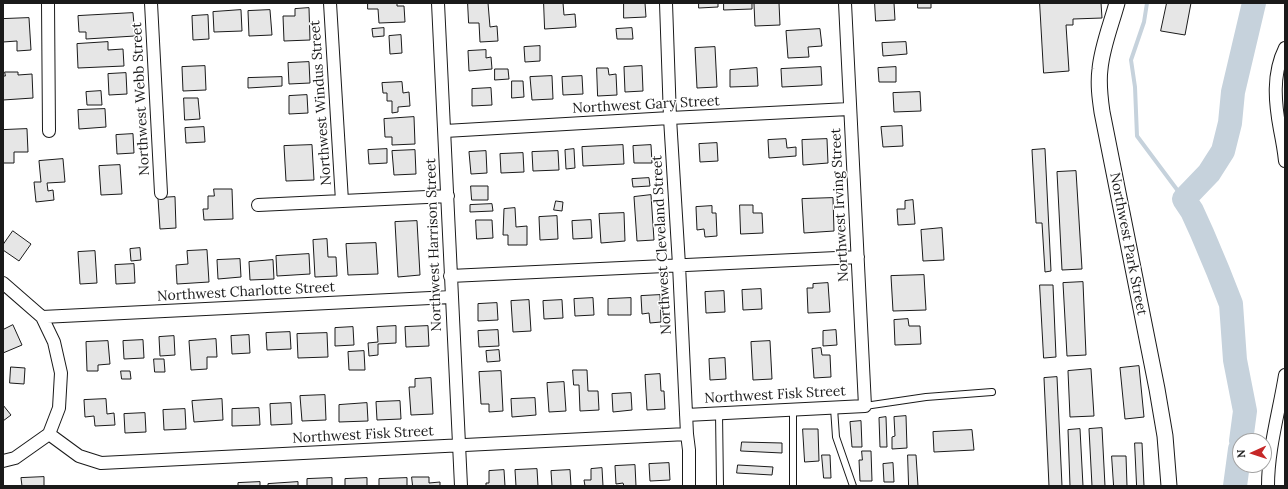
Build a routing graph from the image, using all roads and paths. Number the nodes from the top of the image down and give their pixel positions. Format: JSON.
{"nodes":[{"id":1,"x":48,"y":3,"type":"edge"},
{"id":2,"x":151,"y":3,"type":"edge"},
{"id":3,"x":330,"y":3,"type":"edge"},
{"id":4,"x":438,"y":3,"type":"edge"},
{"id":5,"x":666,"y":3,"type":"edge"},
{"id":6,"x":845,"y":3,"type":"edge"},
{"id":7,"x":1117,"y":3,"type":"edge"},
{"id":8,"x":1285,"y":48,"type":"edge"},
{"id":9,"x":849,"y":109,"type":"junction"},
{"id":10,"x":670,"y":118,"type":"junction"},
{"id":11,"x":49,"y":131,"type":"dead end"},
{"id":12,"x":445,"y":131,"type":"junction"},
{"id":13,"x":1285,"y":161,"type":"edge"},
{"id":14,"x":161,"y":193,"type":"dead end"},
{"id":15,"x":448,"y":196,"type":"junction"},
{"id":16,"x":342,"y":201,"type":"junction"},
{"id":17,"x":258,"y":205,"type":"dead end"},
{"id":18,"x":858,"y":257,"type":"junction"},
{"id":19,"x":679,"y":265,"type":"junction"},
{"id":20,"x":450,"y":276,"type":"junction"},
{"id":21,"x":3,"y":283,"type":"edge"},
{"id":22,"x":451,"y":297,"type":"junction"},
{"id":23,"x":42,"y":317,"type":"junction"},
{"id":24,"x":1285,"y":375,"type":"edge"},
{"id":25,"x":992,"y":392,"type":"dead end"},
{"id":26,"x":866,"y":406,"type":"junction"},
{"id":27,"x":834,"y":408,"type":"junction"},
{"id":28,"x":793,"y":409,"type":"junction"},
{"id":29,"x":718,"y":413,"type":"junction"},
{"id":30,"x":686,"y":415,"type":"junction"},
{"id":31,"x":49,"y":434,"type":"junction"},
{"id":32,"x":687,"y":434,"type":"junction"},
{"id":33,"x":459,"y":445,"type":"junction"},
{"id":34,"x":3,"y":461,"type":"edge"},
{"id":35,"x":461,"y":486,"type":"edge"},
{"id":36,"x":689,"y":486,"type":"edge"},
{"id":37,"x":720,"y":486,"type":"edge"},
{"id":38,"x":793,"y":486,"type":"edge"},
{"id":39,"x":853,"y":486,"type":"edge"},
{"id":40,"x":1169,"y":486,"type":"edge"},
{"id":41,"x":1268,"y":486,"type":"edge"}],
"edges":[{"from":1,"to":11,"type":"street"},
{"from":2,"to":14,"type":"street","name":"Northwest Webb Street"},
{"from":3,"to":16,"type":"street","name":"Northwest Windus Street"},
{"from":4,"to":12,"type":"street","name":"Northwest Harrison Street"},
{"from":5,"to":10,"type":"street","name":"Northwest Cleveland Street"},
{"from":6,"to":9,"type":"street","name":"Northwest Irving Street"},
{"from":7,"to":40,"type":"street","name":"Northwest Park Street"},
{"from":8,"to":13,"type":"street"},
{"from":9,"to":10,"type":"street","name":"Northwest Gary Street"},
{"from":9,"to":18,"type":"street","name":"Northwest Irving Street"},
{"from":10,"to":12,"type":"street","name":"Northwest Gary Street"},
{"from":10,"to":19,"type":"street","name":"Northwest Cleveland Street"},
{"from":12,"to":15,"type":"street","name":"Northwest Harrison Street"},
{"from":15,"to":16,"type":"street"},
{"from":15,"to":20,"type":"street","name":"Northwest Harrison Street"},
{"from":16,"to":17,"type":"street"},
{"from":18,"to":19,"type":"street"},
{"from":18,"to":26,"type":"street","name":"Northwest Irving Street"},
{"from":19,"to":20,"type":"street"},
{"from":19,"to":30,"type":"street","name":"Northwest Cleveland Street"},
{"from":20,"to":22,"type":"street","name":"Northwest Harrison Street"},
{"from":21,"to":23,"type":"street"},
{"from":22,"to":23,"type":"street","name":"Northwest Charlotte Street"},
{"from":22,"to":33,"type":"street","name":"Northwest Harrison Street"},
{"from":23,"to":31,"type":"street"},
{"from":24,"to":41,"type":"street"},
{"from":25,"to":26,"type":"lane"},
{"from":26,"to":27,"type":"street","name":"Northwest Fisk Street"},
{"from":27,"to":28,"type":"street","name":"Northwest Fisk Street"},
{"from":27,"to":39,"type":"lane"},
{"from":28,"to":29,"type":"street","name":"Northwest Fisk Street"},
{"from":28,"to":38,"type":"lane"},
{"from":29,"to":30,"type":"street","name":"Northwest Fisk Street"},
{"from":29,"to":37,"type":"lane"},
{"from":30,"to":32,"type":"street","name":"Northwest Cleveland Street"},
{"from":31,"to":33,"type":"street","name":"Northwest Fisk Street"},
{"from":31,"to":34,"type":"street"},
{"from":32,"to":33,"type":"street","name":"Northwest Fisk Street"},
{"from":32,"to":36,"type":"street","name":"Northwest Cleveland Street"},
{"from":33,"to":35,"type":"street","name":"Northwest Harrison Street"}]}
